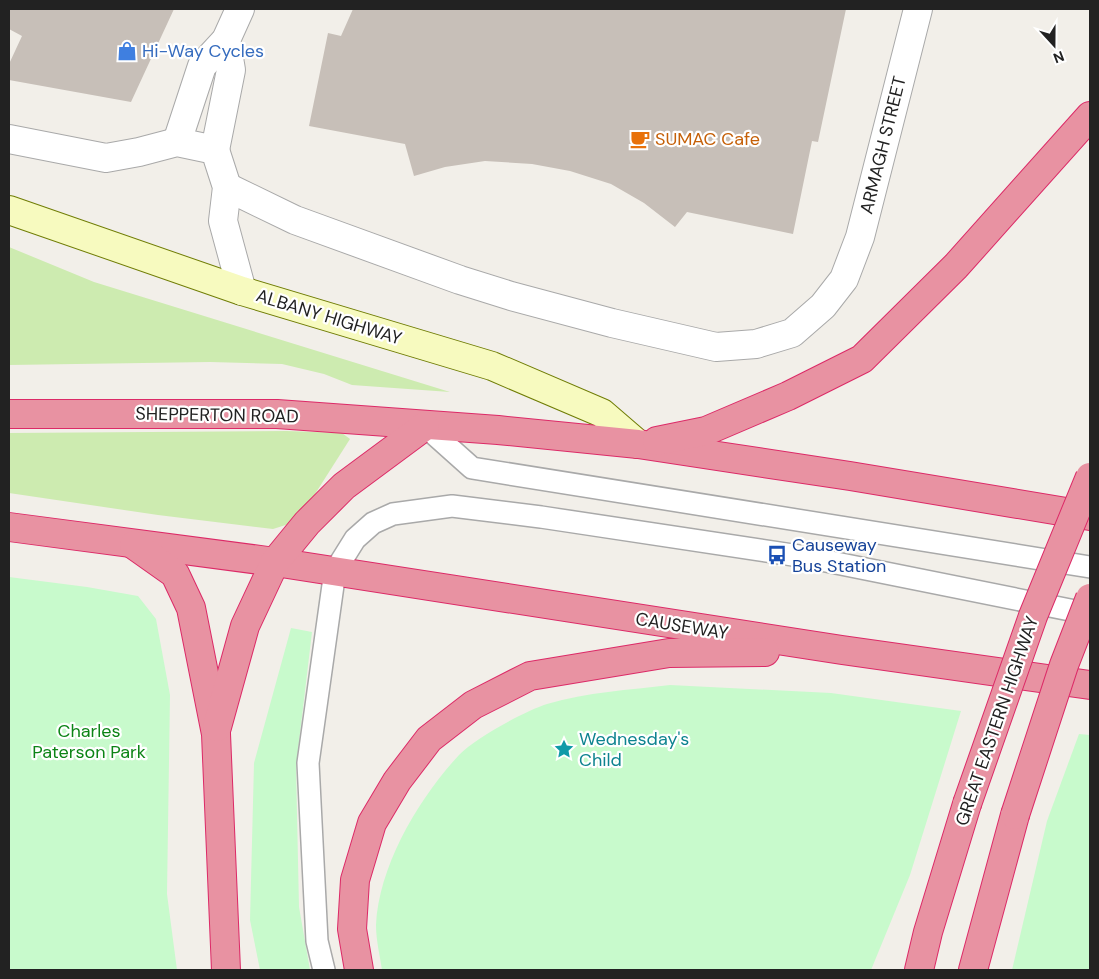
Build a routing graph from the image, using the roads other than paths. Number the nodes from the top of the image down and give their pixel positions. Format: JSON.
{"nodes":[{"id":1,"x":240,"y":9,"type":"edge"},
{"id":2,"x":918,"y":9,"type":"edge"},
{"id":3,"x":226,"y":40,"type":"junction"},
{"id":4,"x":1090,"y":116,"type":"edge"},
{"id":5,"x":9,"y":139,"type":"edge"},
{"id":6,"x":177,"y":142,"type":"junction"},
{"id":7,"x":215,"y":150,"type":"junction"},
{"id":8,"x":228,"y":187,"type":"junction"},
{"id":9,"x":9,"y":210,"type":"edge"},
{"id":10,"x":242,"y":291,"type":"junction"},
{"id":11,"x":9,"y":414,"type":"edge"},
{"id":12,"x":424,"y":426,"type":"junction"},
{"id":13,"x":638,"y":444,"type":"junction"},
{"id":14,"x":1090,"y":477,"type":"edge"},
{"id":15,"x":1090,"y":516,"type":"edge"},
{"id":16,"x":9,"y":527,"type":"edge"},
{"id":17,"x":131,"y":542,"type":"junction"},
{"id":18,"x":275,"y":562,"type":"junction"},
{"id":19,"x":1090,"y":567,"type":"edge"},
{"id":20,"x":335,"y":571,"type":"junction"},
{"id":21,"x":1090,"y":598,"type":"edge"},
{"id":22,"x":1090,"y":614,"type":"edge"},
{"id":23,"x":842,"y":650,"type":"junction"},
{"id":24,"x":1090,"y":686,"type":"edge"},
{"id":25,"x":216,"y":734,"type":"junction"},
{"id":26,"x":928,"y":932,"type":"junction"},
{"id":27,"x":226,"y":970,"type":"edge"},
{"id":28,"x":324,"y":970,"type":"edge"},
{"id":29,"x":359,"y":970,"type":"edge"},
{"id":30,"x":907,"y":970,"type":"edge"},
{"id":31,"x":918,"y":970,"type":"edge"},
{"id":32,"x":973,"y":970,"type":"edge"}],
"edges":[{"from":1,"to":3,"type":"street"},
{"from":2,"to":8,"type":"street","name":"ARMAGH STREET"},
{"from":3,"to":6,"type":"street"},
{"from":3,"to":7,"type":"street"},
{"from":4,"to":13,"type":"highway"},
{"from":5,"to":6,"type":"street"},
{"from":6,"to":7,"type":"street"},
{"from":7,"to":8,"type":"street"},
{"from":8,"to":10,"type":"street"},
{"from":9,"to":10,"type":"main road","name":"ALBANY HIGHWAY"},
{"from":10,"to":13,"type":"main road","name":"ALBANY HIGHWAY"},
{"from":11,"to":12,"type":"highway","name":"SHEPPERTON ROAD"},
{"from":12,"to":13,"type":"highway"},
{"from":12,"to":18,"type":"highway"},
{"from":12,"to":19,"type":"lane"},
{"from":13,"to":15,"type":"highway"},
{"from":14,"to":26,"type":"highway","name":"GREAT EASTERN HIGHWAY","bridge":true},
{"from":16,"to":17,"type":"highway"},
{"from":17,"to":18,"type":"highway"},
{"from":17,"to":25,"type":"highway"},
{"from":18,"to":20,"type":"highway","name":"CAUSEWAY"},
{"from":18,"to":25,"type":"highway"},
{"from":20,"to":22,"type":"lane"},
{"from":20,"to":23,"type":"highway","name":"CAUSEWAY"},
{"from":20,"to":28,"type":"lane"},
{"from":21,"to":32,"type":"highway","bridge":true},
{"from":23,"to":24,"type":"highway","name":"CAUSEWAY"},
{"from":23,"to":29,"type":"highway"},
{"from":25,"to":27,"type":"highway"},
{"from":26,"to":30,"type":"highway"},
{"from":26,"to":31,"type":"highway","name":"GREAT EASTERN HIGHWAY"}]}
